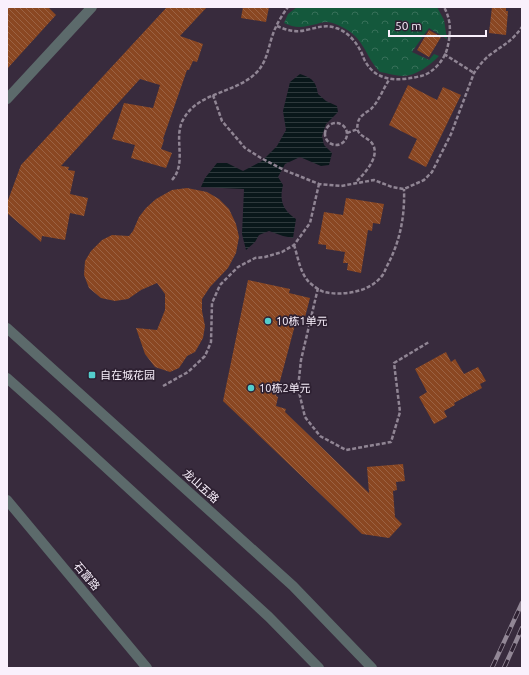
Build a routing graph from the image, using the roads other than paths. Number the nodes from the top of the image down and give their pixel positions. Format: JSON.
{"nodes":[{"id":1,"x":92,"y":7,"type":"edge"},
{"id":2,"x":7,"y":99,"type":"edge"},
{"id":3,"x":7,"y":328,"type":"edge"},
{"id":4,"x":7,"y":378,"type":"edge"},
{"id":5,"x":7,"y":500,"type":"edge"},
{"id":6,"x":147,"y":668,"type":"edge"},
{"id":7,"x":319,"y":668,"type":"edge"},
{"id":8,"x":372,"y":668,"type":"edge"}],
"edges":[{"from":1,"to":2,"type":"street"},
{"from":3,"to":8,"type":"street","name":"龙山五路"},
{"from":4,"to":7,"type":"street"},
{"from":5,"to":6,"type":"street","name":"石富路"}]}
